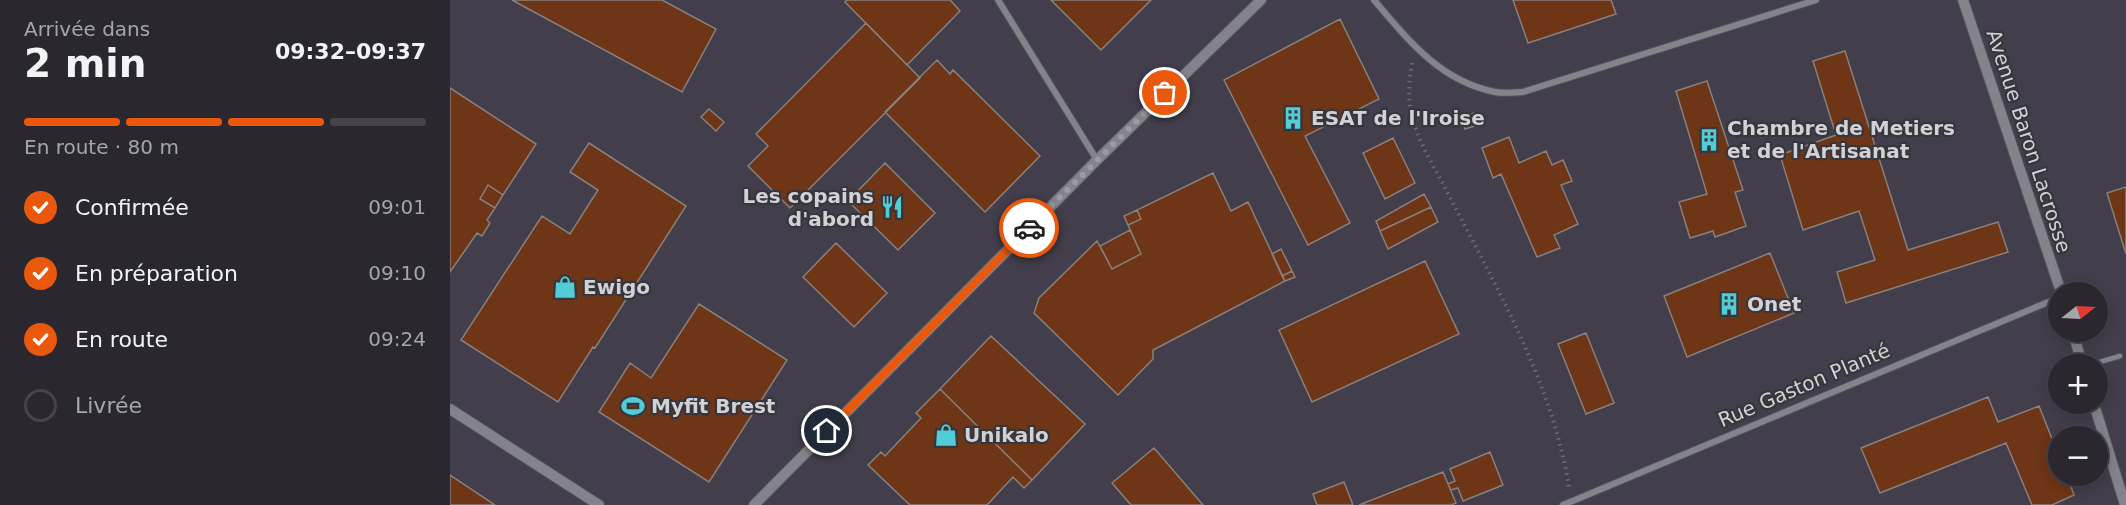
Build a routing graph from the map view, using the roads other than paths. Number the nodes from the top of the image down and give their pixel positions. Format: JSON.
{"nodes":[{"id":1,"x":998,"y":0,"type":"edge"},
{"id":2,"x":1261,"y":0,"type":"edge"},
{"id":3,"x":1374,"y":0,"type":"edge"},
{"id":4,"x":1816,"y":0,"type":"edge"},
{"id":5,"x":1963,"y":0,"type":"edge"},
{"id":6,"x":1096,"y":160,"type":"junction"},
{"id":7,"x":2058,"y":282,"type":"edge"},
{"id":8,"x":2048,"y":302,"type":"edge"},
{"id":9,"x":2120,"y":356,"type":"dead end"},
{"id":10,"x":2108,"y":360,"type":"edge"},
{"id":11,"x":450,"y":409,"type":"edge"},
{"id":12,"x":2097,"y":414,"type":"edge"},
{"id":13,"x":599,"y":505,"type":"edge"},
{"id":14,"x":754,"y":505,"type":"edge"},
{"id":15,"x":1563,"y":505,"type":"edge"},
{"id":16,"x":2125,"y":505,"type":"edge"}],
"edges":[{"from":1,"to":6,"type":"street"},
{"from":2,"to":6,"type":"street"},
{"from":3,"to":4,"type":"street"},
{"from":5,"to":7,"type":"street","name":"Avenue Baron Lacrosse"},
{"from":6,"to":14,"type":"street"},
{"from":8,"to":15,"type":"street","name":"Rue Gaston Planté"},
{"from":9,"to":10,"type":"lane"},
{"from":11,"to":13,"type":"street"},
{"from":12,"to":16,"type":"street"}]}
